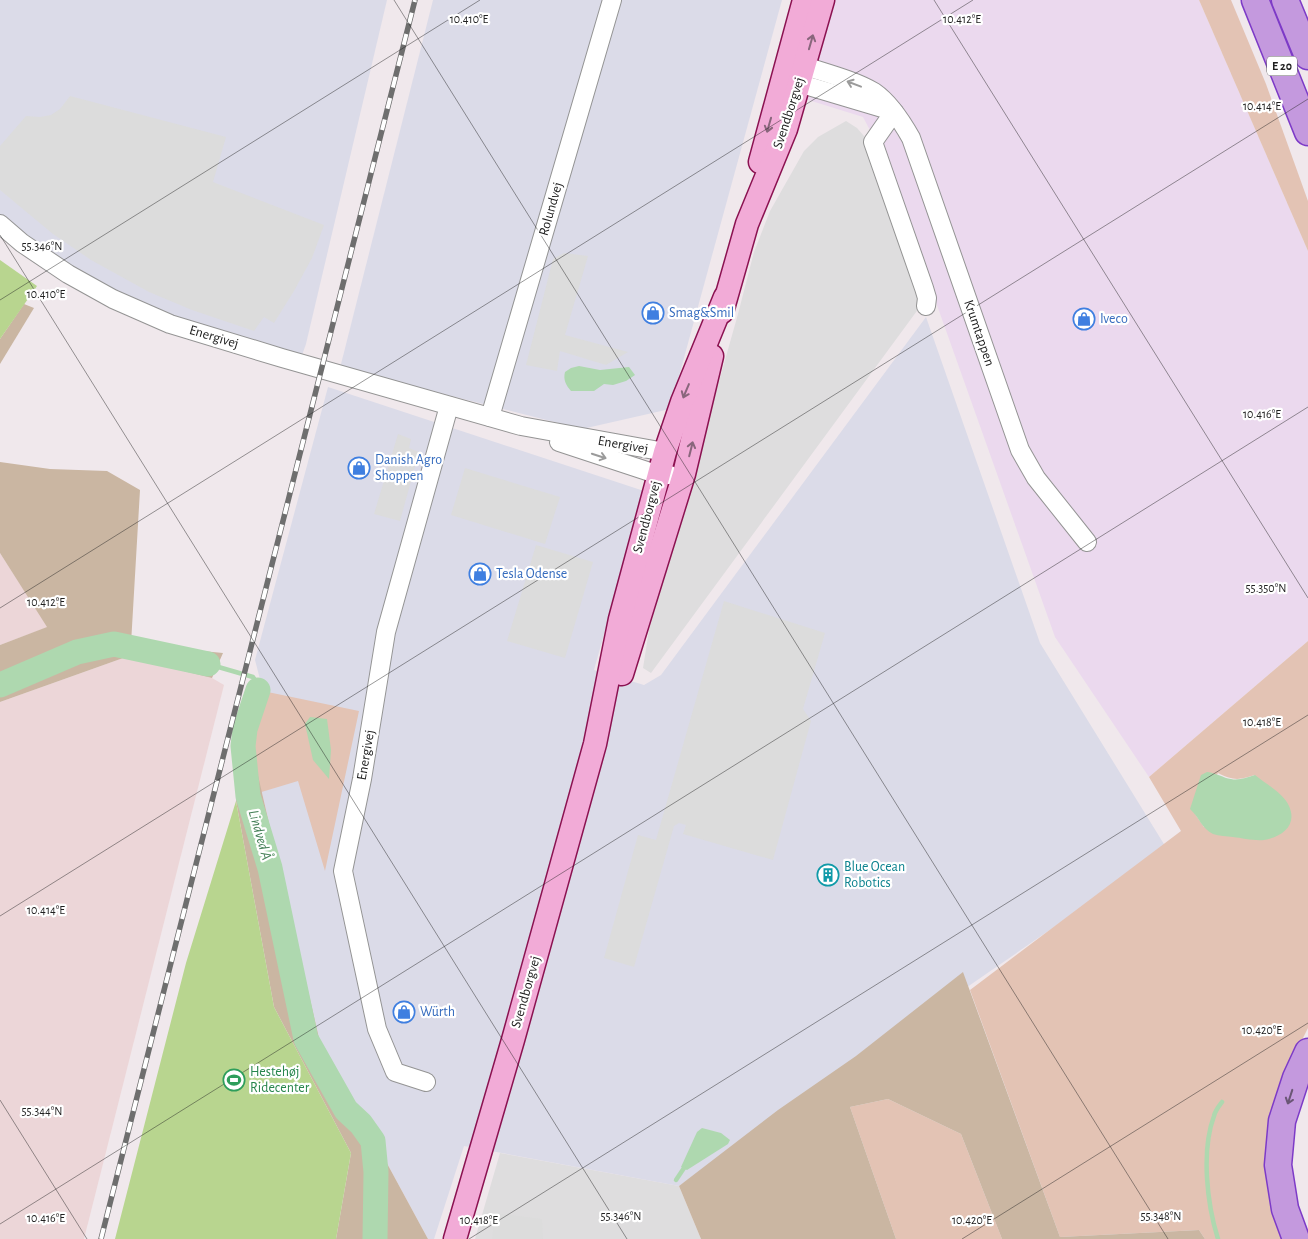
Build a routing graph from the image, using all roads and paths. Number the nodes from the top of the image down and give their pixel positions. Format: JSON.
{"nodes":[{"id":1,"x":612,"y":0,"type":"edge"},
{"id":2,"x":804,"y":0,"type":"edge"},
{"id":3,"x":823,"y":0,"type":"edge"},
{"id":4,"x":1255,"y":0,"type":"edge"},
{"id":5,"x":1289,"y":9,"type":"edge"},
{"id":6,"x":1308,"y":48,"type":"edge"},
{"id":7,"x":1308,"y":56,"type":"edge"},
{"id":8,"x":794,"y":72,"type":"junction"},
{"id":9,"x":894,"y":112,"type":"junction"},
{"id":10,"x":1308,"y":132,"type":"edge"},
{"id":11,"x":0,"y":224,"type":"edge"},
{"id":12,"x":725,"y":297,"type":"junction"},
{"id":13,"x":926,"y":306,"type":"dead end"},
{"id":14,"x":449,"y":406,"type":"junction"},
{"id":15,"x":490,"y":417,"type":"junction"},
{"id":16,"x":521,"y":426,"type":"junction"},
{"id":17,"x":665,"y":452,"type":"junction"},
{"id":18,"x":671,"y":474,"type":"junction"},
{"id":19,"x":1087,"y":542,"type":"dead end"},
{"id":20,"x":595,"y":744,"type":"junction"},
{"id":21,"x":1308,"y":1052,"type":"edge"},
{"id":22,"x":426,"y":1082,"type":"dead end"},
{"id":23,"x":1308,"y":1099,"type":"edge"},
{"id":24,"x":1308,"y":1221,"type":"edge"},
{"id":25,"x":455,"y":1239,"type":"edge"},
{"id":26,"x":1296,"y":1239,"type":"edge"}],
"edges":[{"from":1,"to":15,"type":"street","name":"Rolundvej"},
{"from":2,"to":8,"type":"main road","name":"Svendborgvej"},
{"from":8,"to":3,"type":"main road","name":"Svendborgvej","one_way":true},
{"from":4,"to":10,"type":"highway","number":"E 20"},
{"from":5,"to":6,"type":"highway"},
{"from":5,"to":7,"type":"highway","number":"E 20"},
{"from":8,"to":9,"type":"street"},
{"from":8,"to":12,"type":"main road","name":"Svendborgvej"},
{"from":9,"to":13,"type":"street"},
{"from":9,"to":19,"type":"street","name":"Krumtappen"},
{"from":11,"to":14,"type":"street","name":"Energivej"},
{"from":12,"to":17,"type":"main road","name":"Svendborgvej","one_way":true},
{"from":18,"to":12,"type":"main road","name":"Svendborgvej","one_way":true},
{"from":14,"to":15,"type":"street","name":"Energivej"},
{"from":14,"to":22,"type":"street","name":"Energivej"},
{"from":15,"to":16,"type":"street","name":"Energivej"},
{"from":16,"to":17,"type":"street","name":"Energivej"},
{"from":16,"to":18,"type":"street","name":"Energivej","one_way":true},
{"from":17,"to":18,"type":"main road","name":"Svendborgvej"},
{"from":18,"to":20,"type":"main road","name":"Svendborgvej"},
{"from":18,"to":20,"type":"main road","name":"Svendborgvej"},
{"from":20,"to":25,"type":"main road","name":"Svendborgvej"},
{"from":21,"to":26,"type":"highway","one_way":true},
{"from":23,"to":24,"type":"highway"}]}
